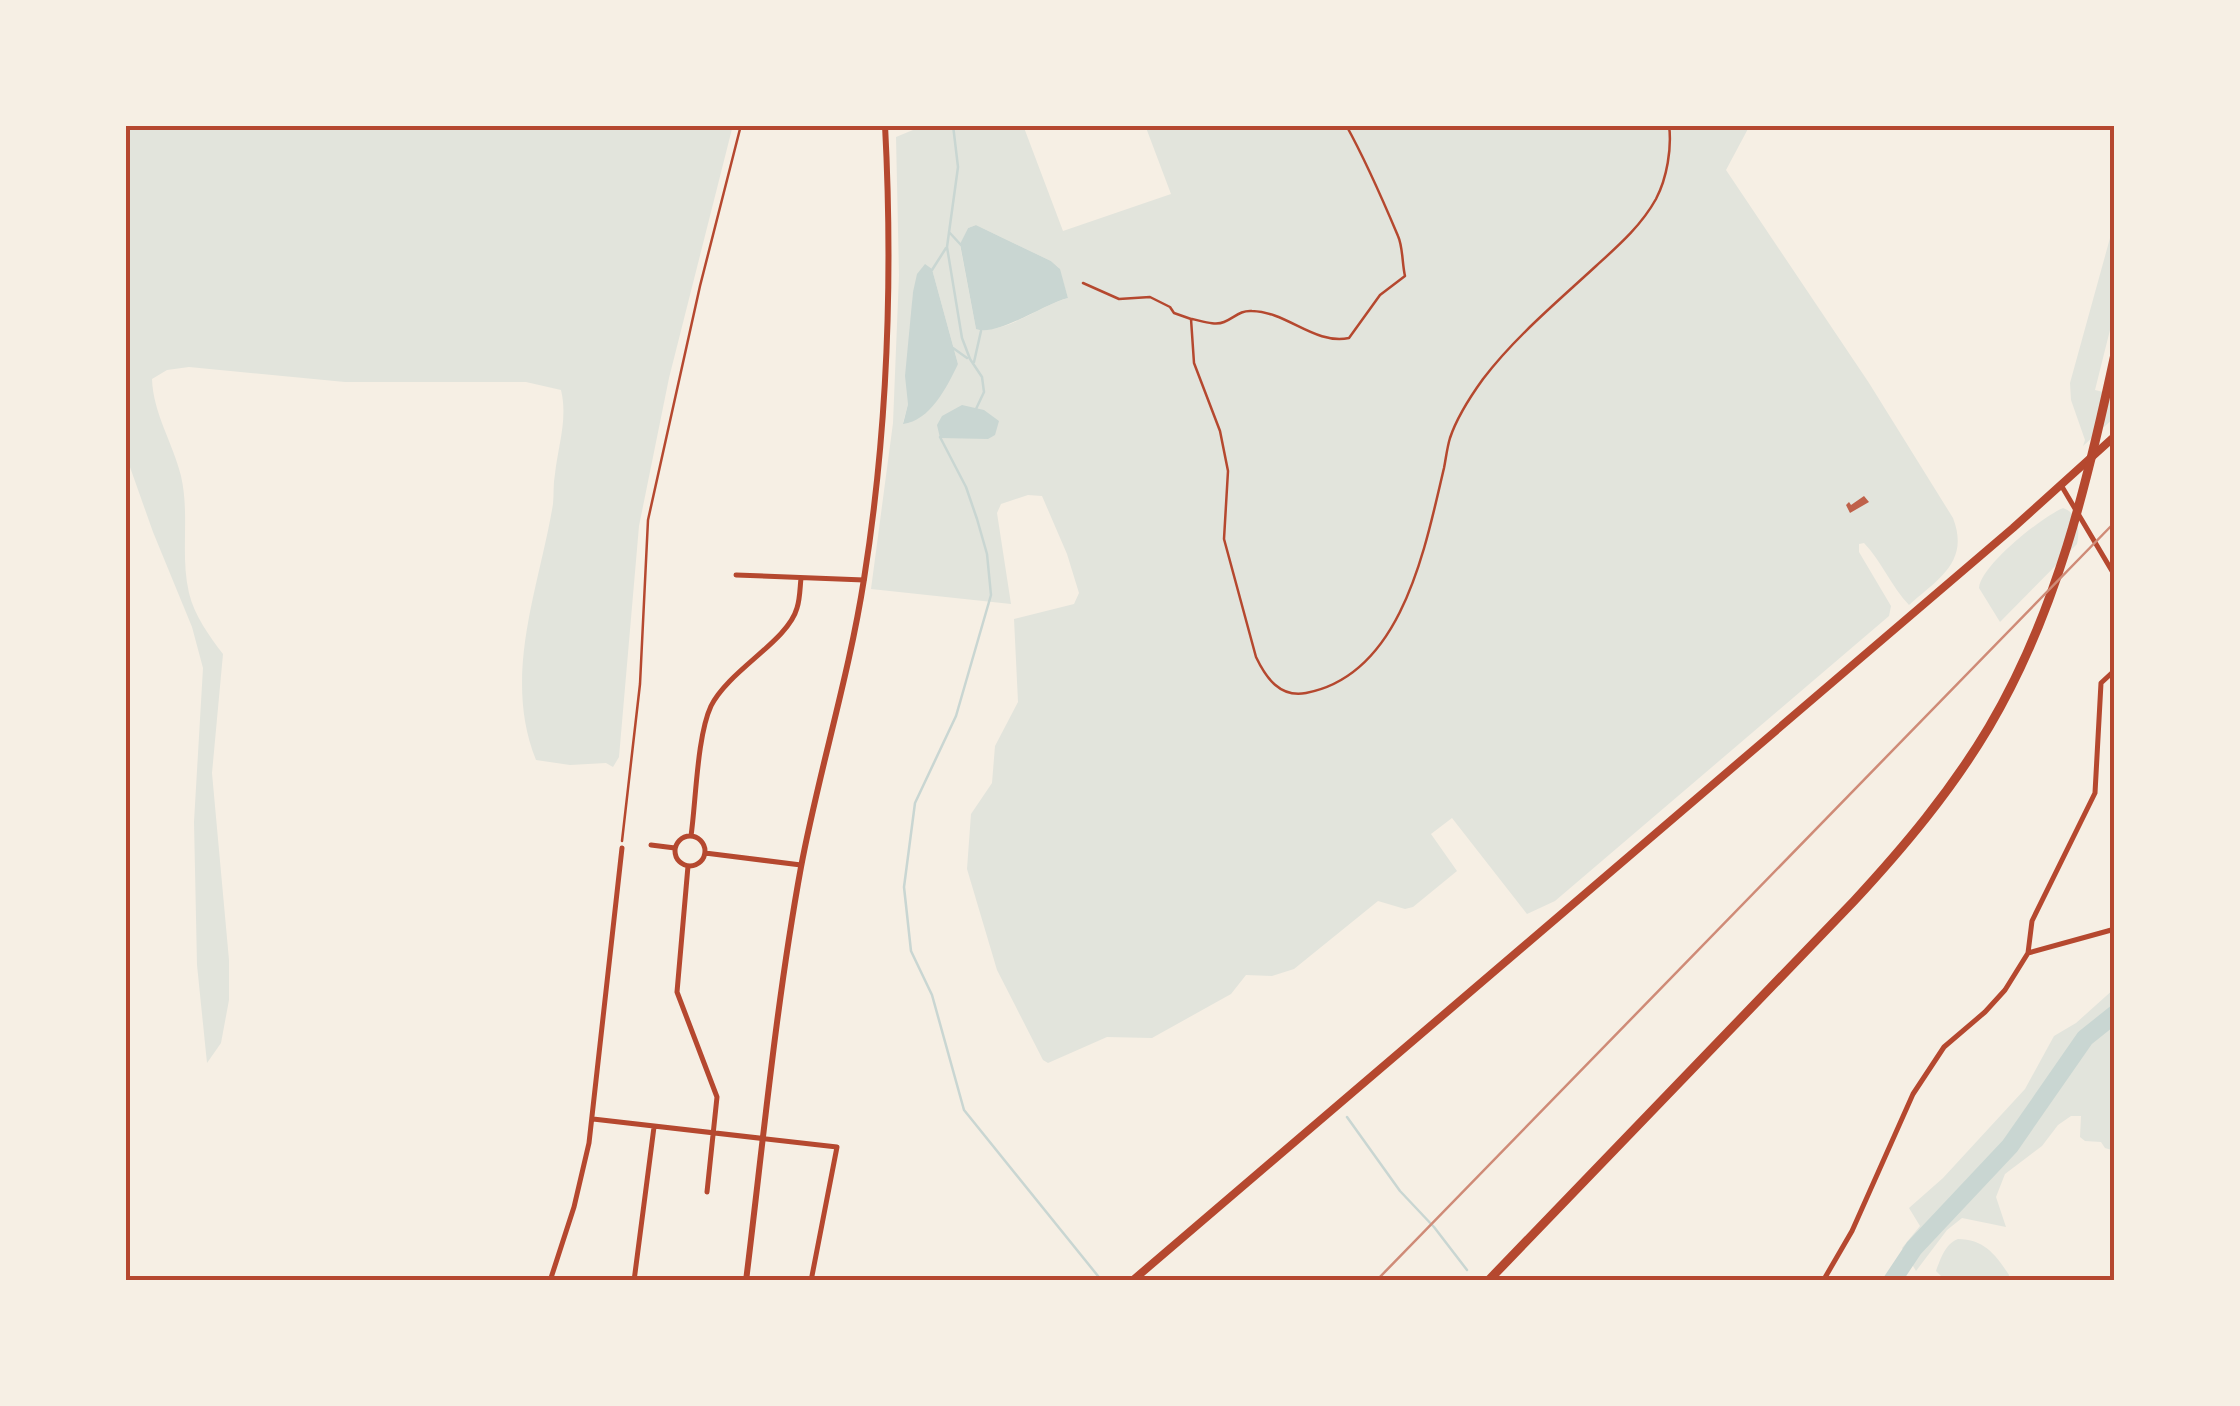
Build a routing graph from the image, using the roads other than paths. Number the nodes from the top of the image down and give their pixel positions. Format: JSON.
{"nodes":[{"id":1,"x":885,"y":125,"type":"edge"},
{"id":2,"x":2115,"y":354,"type":"edge"},
{"id":3,"x":2115,"y":436,"type":"edge"},
{"id":4,"x":2061,"y":485,"type":"junction"},
{"id":5,"x":736,"y":575,"type":"dead end"},
{"id":6,"x":2115,"y":576,"type":"edge"},
{"id":7,"x":801,"y":578,"type":"junction"},
{"id":8,"x":864,"y":580,"type":"junction"},
{"id":9,"x":2115,"y":670,"type":"edge"},
{"id":10,"x":691,"y":836,"type":"junction"},
{"id":11,"x":651,"y":846,"type":"dead end"},
{"id":12,"x":622,"y":848,"type":"road end"},
{"id":13,"x":675,"y":848,"type":"junction"},
{"id":14,"x":705,"y":853,"type":"junction"},
{"id":15,"x":801,"y":865,"type":"junction"},
{"id":16,"x":688,"y":866,"type":"junction"},
{"id":17,"x":2115,"y":929,"type":"edge"},
{"id":18,"x":2028,"y":953,"type":"junction"},
{"id":19,"x":592,"y":1118,"type":"junction"},
{"id":20,"x":654,"y":1127,"type":"junction"},
{"id":21,"x":713,"y":1135,"type":"junction"},
{"id":22,"x":764,"y":1140,"type":"junction"},
{"id":23,"x":708,"y":1192,"type":"dead end"},
{"id":24,"x":550,"y":1281,"type":"edge"},
{"id":25,"x":634,"y":1281,"type":"edge"},
{"id":26,"x":746,"y":1281,"type":"edge"},
{"id":27,"x":811,"y":1281,"type":"edge"},
{"id":28,"x":1132,"y":1281,"type":"edge"},
{"id":29,"x":1488,"y":1281,"type":"edge"},
{"id":30,"x":1822,"y":1281,"type":"edge"}],
"edges":[{"from":1,"to":8,"type":"street"},
{"from":2,"to":29,"type":"main road"},
{"from":3,"to":4,"type":"main road"},
{"from":4,"to":6,"type":"street"},
{"from":4,"to":28,"type":"main road"},
{"from":5,"to":7,"type":"street"},
{"from":7,"to":8,"type":"street"},
{"from":7,"to":10,"type":"street"},
{"from":8,"to":15,"type":"street"},
{"from":9,"to":18,"type":"street"},
{"from":10,"to":13,"type":"street"},
{"from":10,"to":14,"type":"street"},
{"from":11,"to":13,"type":"street"},
{"from":12,"to":19,"type":"street"},
{"from":13,"to":16,"type":"street"},
{"from":14,"to":15,"type":"street"},
{"from":14,"to":16,"type":"street"},
{"from":15,"to":22,"type":"street"},
{"from":16,"to":21,"type":"street"},
{"from":17,"to":18,"type":"street"},
{"from":18,"to":30,"type":"street"},
{"from":19,"to":20,"type":"street"},
{"from":19,"to":24,"type":"street"},
{"from":20,"to":21,"type":"street"},
{"from":20,"to":25,"type":"street"},
{"from":21,"to":22,"type":"street"},
{"from":21,"to":23,"type":"street"},
{"from":22,"to":26,"type":"street"},
{"from":22,"to":27,"type":"street"}]}
